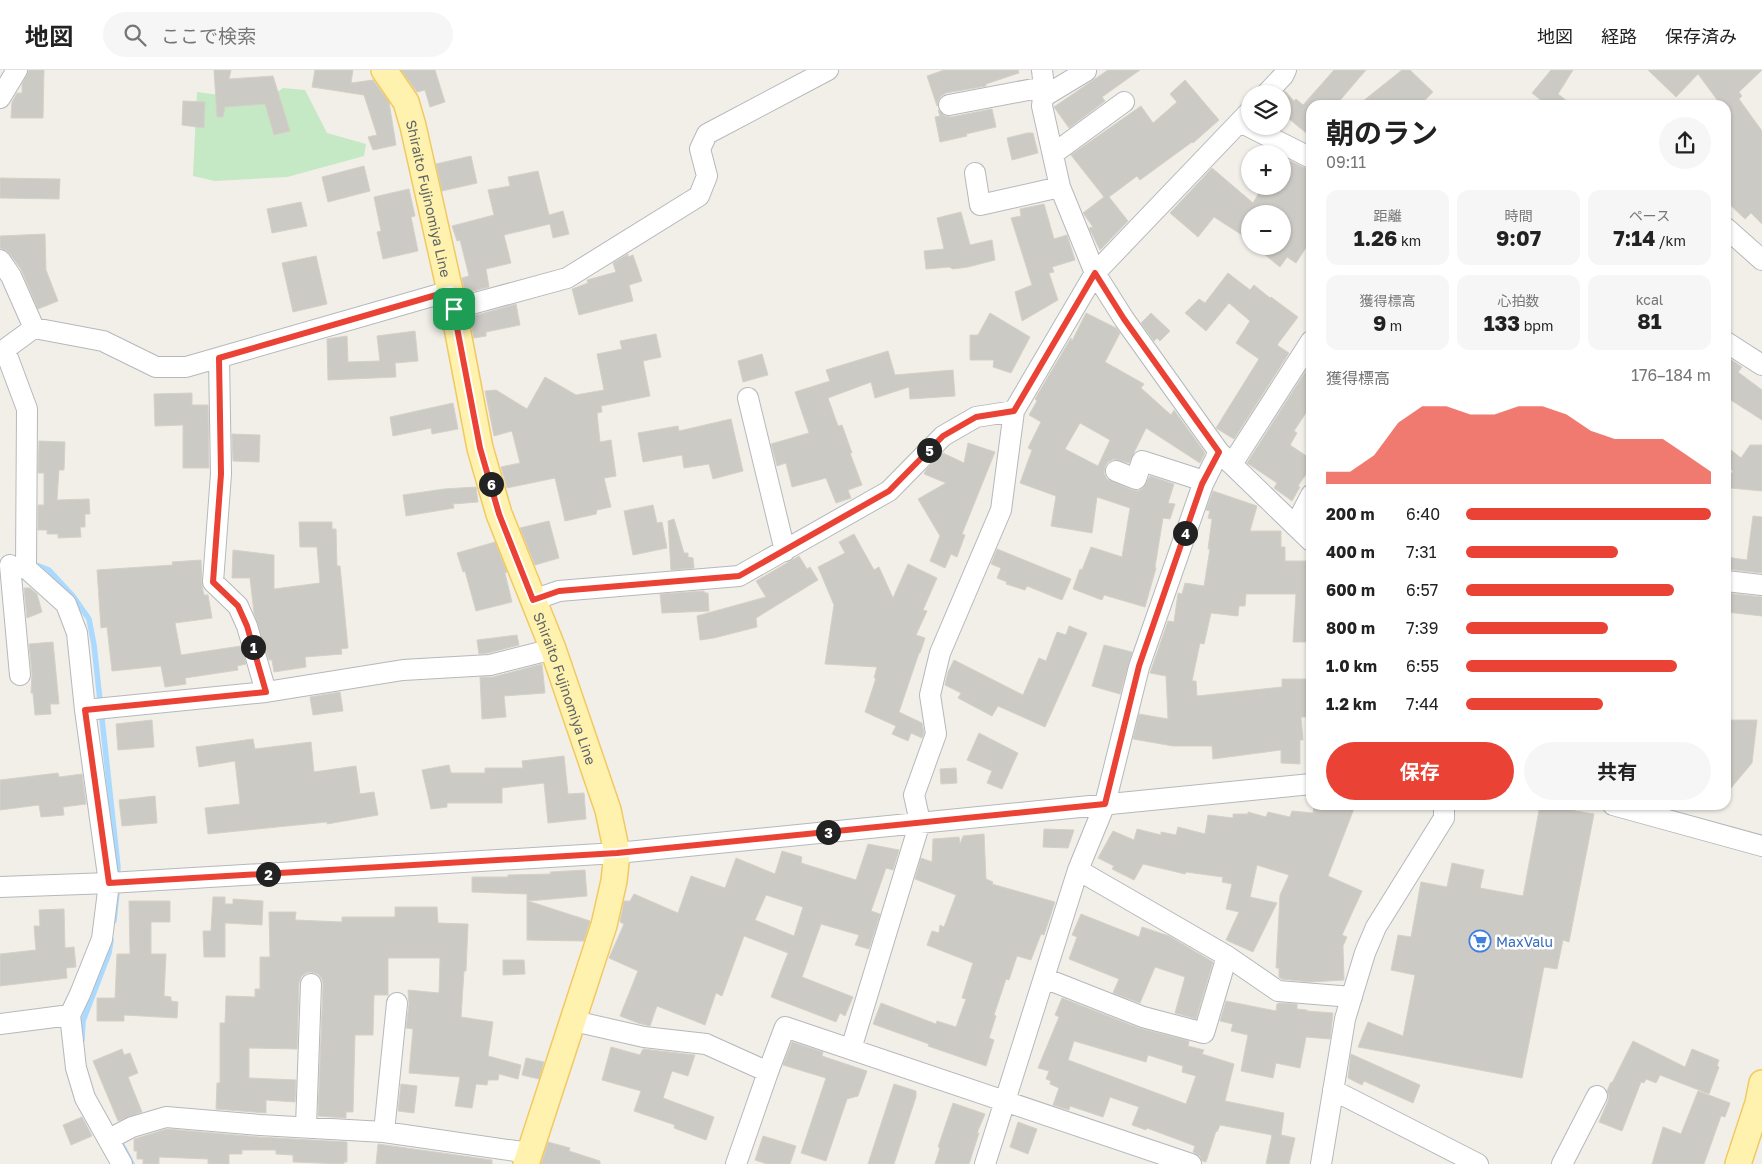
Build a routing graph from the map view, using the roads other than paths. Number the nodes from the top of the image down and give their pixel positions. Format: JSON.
{"nodes":[{"id":1,"x":17,"y":70,"type":"edge"},
{"id":2,"x":384,"y":70,"type":"edge"},
{"id":3,"x":828,"y":70,"type":"edge"},
{"id":4,"x":1286,"y":70,"type":"edge"},
{"id":5,"x":1086,"y":71,"type":"dead end"},
{"id":6,"x":1043,"y":85,"type":"edge"},
{"id":7,"x":1274,"y":85,"type":"edge"},
{"id":8,"x":0,"y":98,"type":"edge"},
{"id":9,"x":1124,"y":102,"type":"dead end"},
{"id":10,"x":950,"y":105,"type":"dead end"},
{"id":11,"x":1241,"y":121,"type":"edge"},
{"id":12,"x":1274,"y":135,"type":"edge"},
{"id":13,"x":1053,"y":154,"type":"junction"},
{"id":14,"x":1306,"y":155,"type":"edge"},
{"id":15,"x":975,"y":173,"type":"dead end"},
{"id":16,"x":1060,"y":187,"type":"junction"},
{"id":17,"x":1731,"y":232,"type":"edge"},
{"id":18,"x":0,"y":260,"type":"edge"},
{"id":19,"x":1762,"y":260,"type":"edge"},
{"id":20,"x":1095,"y":273,"type":"junction"},
{"id":21,"x":452,"y":300,"type":"junction"},
{"id":22,"x":34,"y":328,"type":"junction"},
{"id":23,"x":1731,"y":345,"type":"edge"},
{"id":24,"x":1306,"y":347,"type":"edge"},
{"id":25,"x":2,"y":352,"type":"edge"},
{"id":26,"x":219,"y":358,"type":"junction"},
{"id":27,"x":1762,"y":365,"type":"edge"},
{"id":28,"x":748,"y":398,"type":"dead end"},
{"id":29,"x":1014,"y":411,"type":"junction"},
{"id":30,"x":1225,"y":458,"type":"junction"},
{"id":31,"x":1116,"y":471,"type":"dead end"},
{"id":32,"x":1204,"y":481,"type":"junction"},
{"id":33,"x":1306,"y":505,"type":"edge"},
{"id":34,"x":1295,"y":526,"type":"junction"},
{"id":35,"x":1306,"y":536,"type":"edge"},
{"id":36,"x":785,"y":551,"type":"junction"},
{"id":37,"x":12,"y":566,"type":"edge"},
{"id":38,"x":1731,"y":581,"type":"edge"},
{"id":39,"x":1762,"y":585,"type":"edge"},
{"id":40,"x":533,"y":600,"type":"junction"},
{"id":41,"x":553,"y":649,"type":"junction"},
{"id":42,"x":20,"y":675,"type":"dead end"},
{"id":43,"x":266,"y":692,"type":"junction"},
{"id":44,"x":85,"y":710,"type":"junction"},
{"id":45,"x":1306,"y":784,"type":"edge"},
{"id":46,"x":1105,"y":804,"type":"junction"},
{"id":47,"x":1444,"y":810,"type":"edge"},
{"id":48,"x":1631,"y":810,"type":"edge"},
{"id":49,"x":920,"y":822,"type":"junction"},
{"id":50,"x":1762,"y":846,"type":"edge"},
{"id":51,"x":617,"y":853,"type":"junction"},
{"id":52,"x":1078,"y":870,"type":"junction"},
{"id":53,"x":109,"y":883,"type":"junction"},
{"id":54,"x":0,"y":887,"type":"edge"},
{"id":55,"x":1227,"y":956,"type":"junction"},
{"id":56,"x":1044,"y":978,"type":"junction"},
{"id":57,"x":311,"y":984,"type":"dead end"},
{"id":58,"x":1352,"y":996,"type":"junction"},
{"id":59,"x":397,"y":1003,"type":"dead end"},
{"id":60,"x":70,"y":1015,"type":"junction"},
{"id":61,"x":574,"y":1021,"type":"junction"},
{"id":62,"x":0,"y":1024,"type":"edge"},
{"id":63,"x":851,"y":1049,"type":"junction"},
{"id":64,"x":768,"y":1072,"type":"junction"},
{"id":65,"x":1333,"y":1090,"type":"junction"},
{"id":66,"x":1597,"y":1096,"type":"dead end"},
{"id":67,"x":1761,"y":1096,"type":"edge"},
{"id":68,"x":1004,"y":1101,"type":"junction"},
{"id":69,"x":306,"y":1127,"type":"junction"},
{"id":70,"x":384,"y":1132,"type":"junction"},
{"id":71,"x":109,"y":1139,"type":"junction"},
{"id":72,"x":527,"y":1159,"type":"edge"},
{"id":73,"x":122,"y":1164,"type":"edge"},
{"id":74,"x":736,"y":1164,"type":"edge"},
{"id":75,"x":985,"y":1164,"type":"edge"},
{"id":76,"x":1191,"y":1164,"type":"edge"},
{"id":77,"x":1321,"y":1164,"type":"edge"},
{"id":78,"x":1478,"y":1164,"type":"edge"},
{"id":79,"x":1562,"y":1164,"type":"edge"},
{"id":80,"x":1738,"y":1164,"type":"edge"}],
"edges":[{"from":1,"to":8,"type":"street"},
{"from":2,"to":21,"type":"main road","name":"Shiraito Fujinomiya Line"},
{"from":3,"to":21,"type":"street"},
{"from":4,"to":7,"type":"street"},
{"from":5,"to":6,"type":"street"},
{"from":6,"to":10,"type":"street"},
{"from":6,"to":13,"type":"street"},
{"from":9,"to":13,"type":"street"},
{"from":11,"to":20,"type":"street"},
{"from":12,"to":14,"type":"street"},
{"from":13,"to":16,"type":"street"},
{"from":15,"to":16,"type":"street"},
{"from":16,"to":20,"type":"street"},
{"from":17,"to":19,"type":"street"},
{"from":18,"to":22,"type":"street"},
{"from":20,"to":29,"type":"street"},
{"from":20,"to":30,"type":"street"},
{"from":21,"to":26,"type":"street"},
{"from":21,"to":40,"type":"main road","name":"Shiraito Fujinomiya Line"},
{"from":22,"to":25,"type":"street"},
{"from":22,"to":26,"type":"street"},
{"from":23,"to":27,"type":"street"},
{"from":24,"to":30,"type":"street"},
{"from":25,"to":37,"type":"street"},
{"from":26,"to":43,"type":"street"},
{"from":28,"to":36,"type":"street"},
{"from":29,"to":36,"type":"street"},
{"from":29,"to":49,"type":"street"},
{"from":30,"to":32,"type":"street"},
{"from":30,"to":34,"type":"street"},
{"from":31,"to":32,"type":"street"},
{"from":32,"to":46,"type":"street"},
{"from":33,"to":34,"type":"street"},
{"from":34,"to":35,"type":"street"},
{"from":36,"to":40,"type":"street"},
{"from":37,"to":42,"type":"street"},
{"from":37,"to":44,"type":"street"},
{"from":38,"to":39,"type":"street"},
{"from":40,"to":41,"type":"main road","name":"Shiraito Fujinomiya Line"},
{"from":41,"to":43,"type":"street"},
{"from":41,"to":51,"type":"main road","name":"Shiraito Fujinomiya Line"},
{"from":43,"to":44,"type":"street"},
{"from":44,"to":53,"type":"street"},
{"from":45,"to":46,"type":"street"},
{"from":46,"to":49,"type":"street"},
{"from":46,"to":52,"type":"street"},
{"from":47,"to":58,"type":"street"},
{"from":48,"to":50,"type":"street"},
{"from":49,"to":51,"type":"street"},
{"from":49,"to":63,"type":"street"},
{"from":51,"to":53,"type":"street"},
{"from":51,"to":61,"type":"main road","name":"Shiraito Fujinomiya Line"},
{"from":52,"to":55,"type":"street"},
{"from":52,"to":56,"type":"street"},
{"from":53,"to":54,"type":"street"},
{"from":53,"to":60,"type":"street"},
{"from":55,"to":56,"type":"street"},
{"from":55,"to":58,"type":"street"},
{"from":56,"to":68,"type":"street"},
{"from":57,"to":69,"type":"street"},
{"from":58,"to":65,"type":"street"},
{"from":59,"to":70,"type":"street"},
{"from":60,"to":62,"type":"street"},
{"from":60,"to":71,"type":"street"},
{"from":61,"to":64,"type":"street"},
{"from":61,"to":72,"type":"main road","name":"Shiraito Fujinomiya Line"},
{"from":63,"to":64,"type":"street"},
{"from":63,"to":68,"type":"street"},
{"from":64,"to":74,"type":"street"},
{"from":65,"to":77,"type":"street"},
{"from":65,"to":78,"type":"street"},
{"from":66,"to":79,"type":"street"},
{"from":67,"to":80,"type":"main road"},
{"from":68,"to":75,"type":"street"},
{"from":68,"to":76,"type":"street"},
{"from":69,"to":70,"type":"street"},
{"from":69,"to":71,"type":"street"},
{"from":70,"to":72,"type":"street"},
{"from":71,"to":73,"type":"street"}]}
